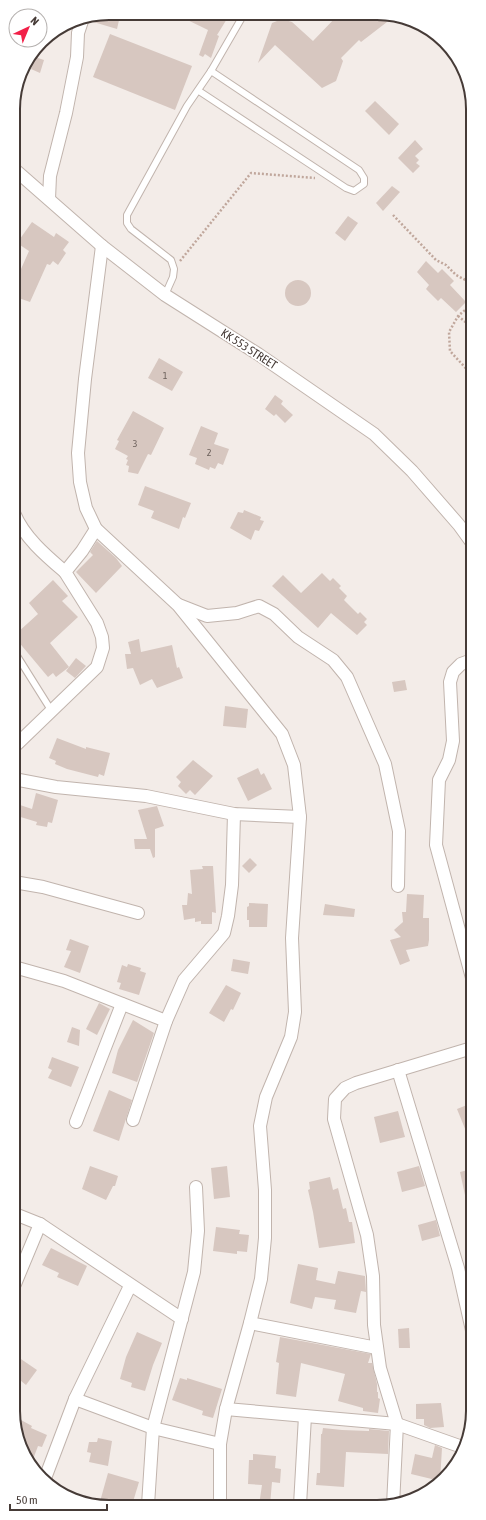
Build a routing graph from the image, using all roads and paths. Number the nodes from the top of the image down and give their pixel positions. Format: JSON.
{"nodes":[{"id":1,"x":241,"y":20,"type":"edge"},
{"id":2,"x":82,"y":25,"type":"edge"},
{"id":3,"x":211,"y":71,"type":"junction"},
{"id":4,"x":199,"y":91,"type":"junction"},
{"id":5,"x":20,"y":174,"type":"edge"},
{"id":6,"x":332,"y":179,"type":"junction"},
{"id":7,"x":49,"y":199,"type":"junction"},
{"id":8,"x":393,"y":214,"type":"dead end"},
{"id":9,"x":102,"y":246,"type":"junction"},
{"id":10,"x":174,"y":270,"type":"junction"},
{"id":11,"x":466,"y":280,"type":"edge"},
{"id":12,"x":165,"y":295,"type":"junction"},
{"id":13,"x":466,"y":310,"type":"edge"},
{"id":14,"x":458,"y":316,"type":"junction"},
{"id":15,"x":466,"y":322,"type":"edge"},
{"id":16,"x":466,"y":368,"type":"edge"},
{"id":17,"x":20,"y":524,"type":"edge"},
{"id":18,"x":96,"y":529,"type":"junction"},
{"id":19,"x":466,"y":535,"type":"edge"},
{"id":20,"x":65,"y":572,"type":"junction"},
{"id":21,"x":178,"y":605,"type":"junction"},
{"id":22,"x":20,"y":661,"type":"edge"},
{"id":23,"x":466,"y":662,"type":"edge"},
{"id":24,"x":51,"y":710,"type":"junction"},
{"id":25,"x":20,"y":741,"type":"edge"},
{"id":26,"x":20,"y":780,"type":"edge"},
{"id":27,"x":234,"y":814,"type":"junction"},
{"id":28,"x":300,"y":817,"type":"junction"},
{"id":29,"x":20,"y":883,"type":"edge"},
{"id":30,"x":398,"y":886,"type":"dead end"},
{"id":31,"x":138,"y":913,"type":"dead end"},
{"id":32,"x":466,"y":956,"type":"edge"},
{"id":33,"x":20,"y":970,"type":"edge"},
{"id":34,"x":122,"y":1004,"type":"junction"},
{"id":35,"x":166,"y":1021,"type":"junction"},
{"id":36,"x":466,"y":1050,"type":"edge"},
{"id":37,"x":398,"y":1070,"type":"junction"},
{"id":38,"x":133,"y":1120,"type":"dead end"},
{"id":39,"x":76,"y":1122,"type":"dead end"},
{"id":40,"x":196,"y":1187,"type":"dead end"},
{"id":41,"x":20,"y":1216,"type":"edge"},
{"id":42,"x":40,"y":1224,"type":"junction"},
{"id":43,"x":20,"y":1272,"type":"edge"},
{"id":44,"x":130,"y":1286,"type":"junction"},
{"id":45,"x":466,"y":1302,"type":"edge"},
{"id":46,"x":182,"y":1319,"type":"junction"},
{"id":47,"x":250,"y":1323,"type":"junction"},
{"id":48,"x":377,"y":1348,"type":"junction"},
{"id":49,"x":75,"y":1399,"type":"junction"},
{"id":50,"x":226,"y":1409,"type":"junction"},
{"id":51,"x":305,"y":1416,"type":"junction"},
{"id":52,"x":397,"y":1424,"type":"junction"},
{"id":53,"x":153,"y":1428,"type":"junction"},
{"id":54,"x":220,"y":1444,"type":"junction"},
{"id":55,"x":459,"y":1446,"type":"edge"},
{"id":56,"x":46,"y":1474,"type":"edge"},
{"id":57,"x":393,"y":1498,"type":"edge"},
{"id":58,"x":148,"y":1500,"type":"edge"},
{"id":59,"x":220,"y":1500,"type":"edge"},
{"id":60,"x":300,"y":1500,"type":"edge"}],
"edges":[{"from":1,"to":3,"type":"lane"},
{"from":2,"to":7,"type":"street"},
{"from":3,"to":4,"type":"lane"},
{"from":3,"to":6,"type":"lane"},
{"from":4,"to":6,"type":"lane"},
{"from":4,"to":10,"type":"lane"},
{"from":5,"to":7,"type":"street","name":"KK 553 STREET"},
{"from":6,"to":10,"type":"path"},
{"from":7,"to":9,"type":"street","name":"KK 553 STREET"},
{"from":8,"to":11,"type":"path"},
{"from":9,"to":12,"type":"street","name":"KK 553 STREET"},
{"from":9,"to":18,"type":"street"},
{"from":10,"to":12,"type":"lane"},
{"from":12,"to":19,"type":"street","name":"KK 553 STREET"},
{"from":13,"to":14,"type":"path"},
{"from":14,"to":15,"type":"path"},
{"from":14,"to":16,"type":"path"},
{"from":17,"to":20,"type":"street"},
{"from":18,"to":20,"type":"street"},
{"from":18,"to":21,"type":"street"},
{"from":20,"to":24,"type":"street"},
{"from":21,"to":28,"type":"street"},
{"from":21,"to":30,"type":"street"},
{"from":22,"to":24,"type":"lane"},
{"from":23,"to":32,"type":"street"},
{"from":24,"to":25,"type":"street"},
{"from":26,"to":27,"type":"street"},
{"from":27,"to":28,"type":"street"},
{"from":27,"to":35,"type":"street"},
{"from":28,"to":47,"type":"street"},
{"from":29,"to":31,"type":"street"},
{"from":33,"to":34,"type":"street"},
{"from":34,"to":35,"type":"street"},
{"from":34,"to":39,"type":"street"},
{"from":35,"to":38,"type":"street"},
{"from":36,"to":37,"type":"street"},
{"from":37,"to":45,"type":"street"},
{"from":37,"to":48,"type":"street"},
{"from":40,"to":46,"type":"street"},
{"from":41,"to":42,"type":"street"},
{"from":42,"to":43,"type":"street"},
{"from":42,"to":44,"type":"street"},
{"from":44,"to":46,"type":"street"},
{"from":44,"to":49,"type":"street"},
{"from":46,"to":53,"type":"street"},
{"from":47,"to":48,"type":"street"},
{"from":47,"to":50,"type":"street"},
{"from":48,"to":52,"type":"street"},
{"from":49,"to":53,"type":"street"},
{"from":49,"to":56,"type":"street"},
{"from":50,"to":51,"type":"street"},
{"from":50,"to":54,"type":"street"},
{"from":51,"to":52,"type":"street"},
{"from":51,"to":60,"type":"street"},
{"from":52,"to":55,"type":"street"},
{"from":52,"to":57,"type":"street"},
{"from":53,"to":54,"type":"street"},
{"from":53,"to":58,"type":"street"},
{"from":54,"to":59,"type":"street"}]}
